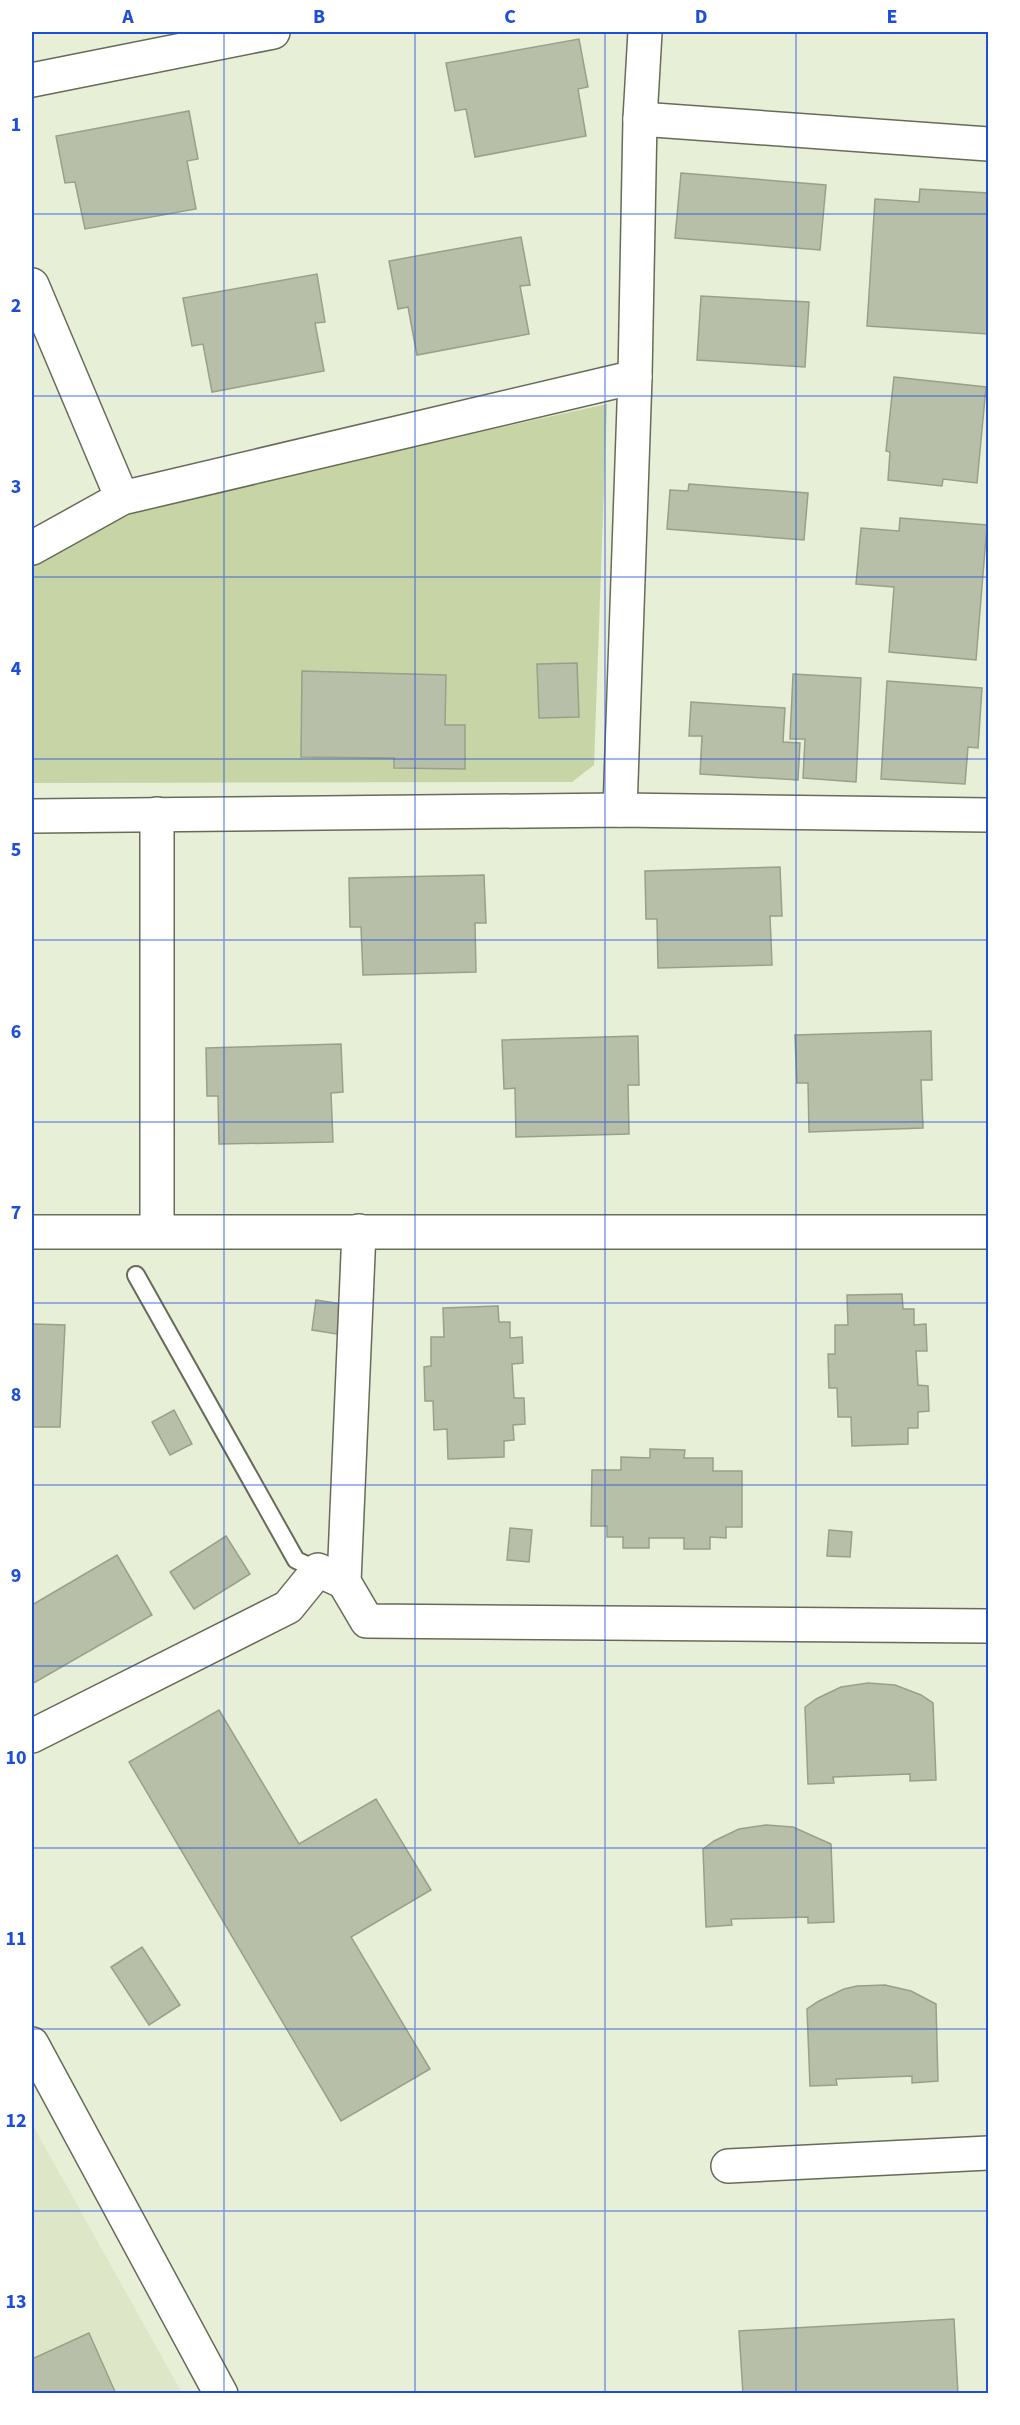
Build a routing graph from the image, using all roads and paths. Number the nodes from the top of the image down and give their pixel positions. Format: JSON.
{"nodes":[{"id":1,"x":273,"y":32,"type":"edge"},
{"id":2,"x":645,"y":32,"type":"edge"},
{"id":3,"x":32,"y":80,"type":"edge"},
{"id":4,"x":640,"y":119,"type":"junction"},
{"id":5,"x":988,"y":144,"type":"edge"},
{"id":6,"x":32,"y":285,"type":"edge"},
{"id":7,"x":635,"y":377,"type":"junction"},
{"id":8,"x":122,"y":498,"type":"junction"},
{"id":9,"x":32,"y":548,"type":"edge"},
{"id":10,"x":620,"y":810,"type":"junction"},
{"id":11,"x":157,"y":814,"type":"junction"},
{"id":12,"x":988,"y":815,"type":"edge"},
{"id":13,"x":32,"y":816,"type":"edge"},
{"id":14,"x":157,"y":1231,"type":"junction"},
{"id":15,"x":359,"y":1231,"type":"junction"},
{"id":16,"x":32,"y":1232,"type":"edge"},
{"id":17,"x":988,"y":1233,"type":"edge"},
{"id":18,"x":136,"y":1275,"type":"dead end"},
{"id":19,"x":331,"y":1576,"type":"junction"},
{"id":20,"x":988,"y":1626,"type":"edge"},
{"id":21,"x":32,"y":1736,"type":"edge"},
{"id":22,"x":32,"y":2044,"type":"edge"},
{"id":23,"x":988,"y":2153,"type":"edge"},
{"id":24,"x":728,"y":2166,"type":"dead end"},
{"id":25,"x":220,"y":2394,"type":"edge"}],
"edges":[{"from":1,"to":3,"type":"street"},
{"from":2,"to":4,"type":"street"},
{"from":4,"to":5,"type":"street"},
{"from":4,"to":7,"type":"street"},
{"from":6,"to":8,"type":"street"},
{"from":7,"to":8,"type":"street"},
{"from":7,"to":10,"type":"street"},
{"from":8,"to":9,"type":"street"},
{"from":10,"to":11,"type":"street"},
{"from":10,"to":12,"type":"street"},
{"from":11,"to":13,"type":"street"},
{"from":11,"to":14,"type":"street"},
{"from":14,"to":15,"type":"street"},
{"from":14,"to":16,"type":"street"},
{"from":15,"to":17,"type":"street"},
{"from":15,"to":19,"type":"street"},
{"from":18,"to":19,"type":"lane"},
{"from":19,"to":20,"type":"street"},
{"from":19,"to":21,"type":"street"},
{"from":22,"to":25,"type":"street"},
{"from":23,"to":24,"type":"street"}]}
